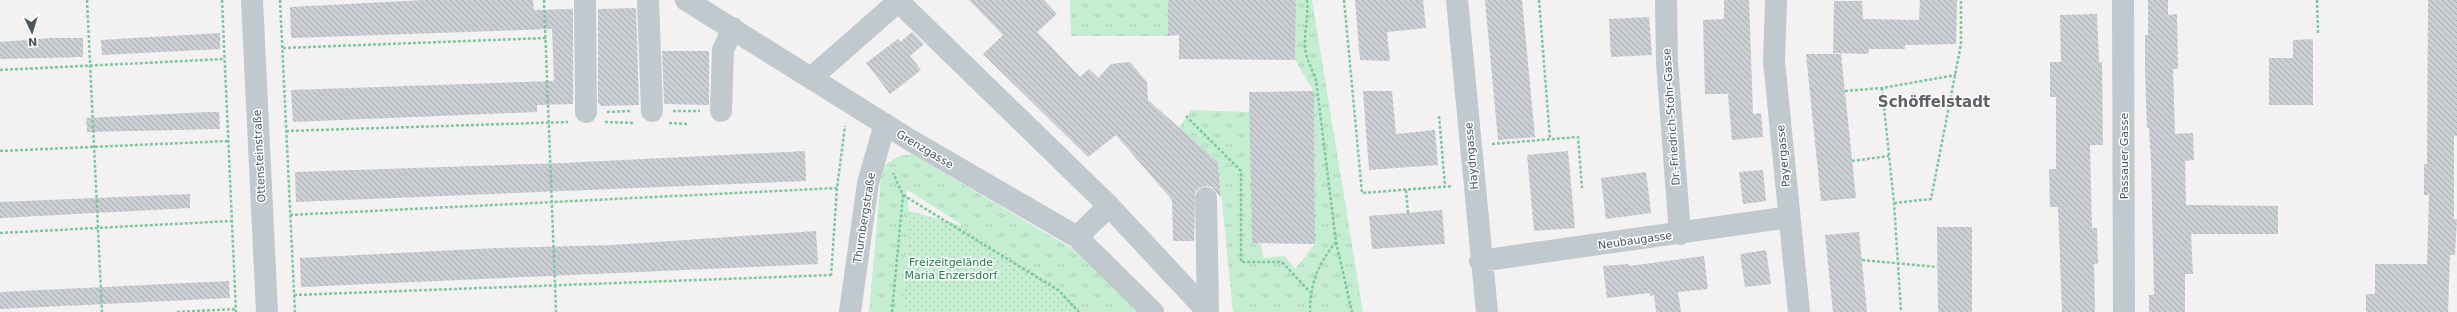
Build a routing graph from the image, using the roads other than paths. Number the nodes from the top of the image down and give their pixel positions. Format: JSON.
{"nodes":[{"id":1,"x":252,"y":0,"type":"edge"},
{"id":2,"x":585,"y":0,"type":"edge"},
{"id":3,"x":648,"y":0,"type":"edge"},
{"id":4,"x":686,"y":0,"type":"edge"},
{"id":5,"x":1457,"y":0,"type":"edge"},
{"id":6,"x":1666,"y":0,"type":"edge"},
{"id":7,"x":1776,"y":0,"type":"edge"},
{"id":8,"x":2123,"y":0,"type":"edge"},
{"id":9,"x":899,"y":1,"type":"edge"},
{"id":10,"x":733,"y":28,"type":"junction"},
{"id":11,"x":811,"y":78,"type":"junction"},
{"id":12,"x":721,"y":111,"type":"dead end"},
{"id":13,"x":586,"y":119,"type":"road end"},
{"id":14,"x":651,"y":119,"type":"road end"},
{"id":15,"x":884,"y":124,"type":"junction"},
{"id":16,"x":1206,"y":198,"type":"dead end"},
{"id":17,"x":1109,"y":206,"type":"junction"},
{"id":18,"x":1789,"y":217,"type":"junction"},
{"id":19,"x":1680,"y":234,"type":"junction"},
{"id":20,"x":1076,"y":237,"type":"junction"},
{"id":21,"x":1480,"y":261,"type":"junction"},
{"id":22,"x":267,"y":312,"type":"edge"},
{"id":23,"x":850,"y":312,"type":"edge"},
{"id":24,"x":1153,"y":312,"type":"edge"},
{"id":25,"x":1208,"y":312,"type":"edge"},
{"id":26,"x":1487,"y":312,"type":"edge"},
{"id":27,"x":1799,"y":312,"type":"edge"},
{"id":28,"x":2124,"y":312,"type":"edge"}],
"edges":[{"from":1,"to":22,"type":"street","name":"Ottensteinstraße"},
{"from":2,"to":13,"type":"street"},
{"from":3,"to":14,"type":"street"},
{"from":4,"to":10,"type":"street","name":"Grenzgasse"},
{"from":5,"to":21,"type":"street","name":"Haydngasse"},
{"from":6,"to":19,"type":"street","name":"Dr.-Friedrich-Stöhr-Gasse"},
{"from":7,"to":18,"type":"street","name":"Payergasse"},
{"from":8,"to":28,"type":"street","name":"Passauer Gasse"},
{"from":9,"to":11,"type":"street"},
{"from":9,"to":17,"type":"street"},
{"from":10,"to":11,"type":"street","name":"Grenzgasse"},
{"from":10,"to":12,"type":"street"},
{"from":11,"to":15,"type":"street","name":"Grenzgasse"},
{"from":15,"to":20,"type":"street","name":"Grenzgasse"},
{"from":15,"to":23,"type":"street","name":"Thurnbergstraße"},
{"from":16,"to":25,"type":"street"},
{"from":17,"to":20,"type":"street"},
{"from":17,"to":25,"type":"street"},
{"from":18,"to":19,"type":"street","name":"Neubaugasse"},
{"from":18,"to":27,"type":"street","name":"Payergasse"},
{"from":19,"to":21,"type":"street","name":"Neubaugasse"},
{"from":20,"to":24,"type":"street","name":"Grenzgasse"},
{"from":21,"to":26,"type":"street","name":"Haydngasse"}]}
